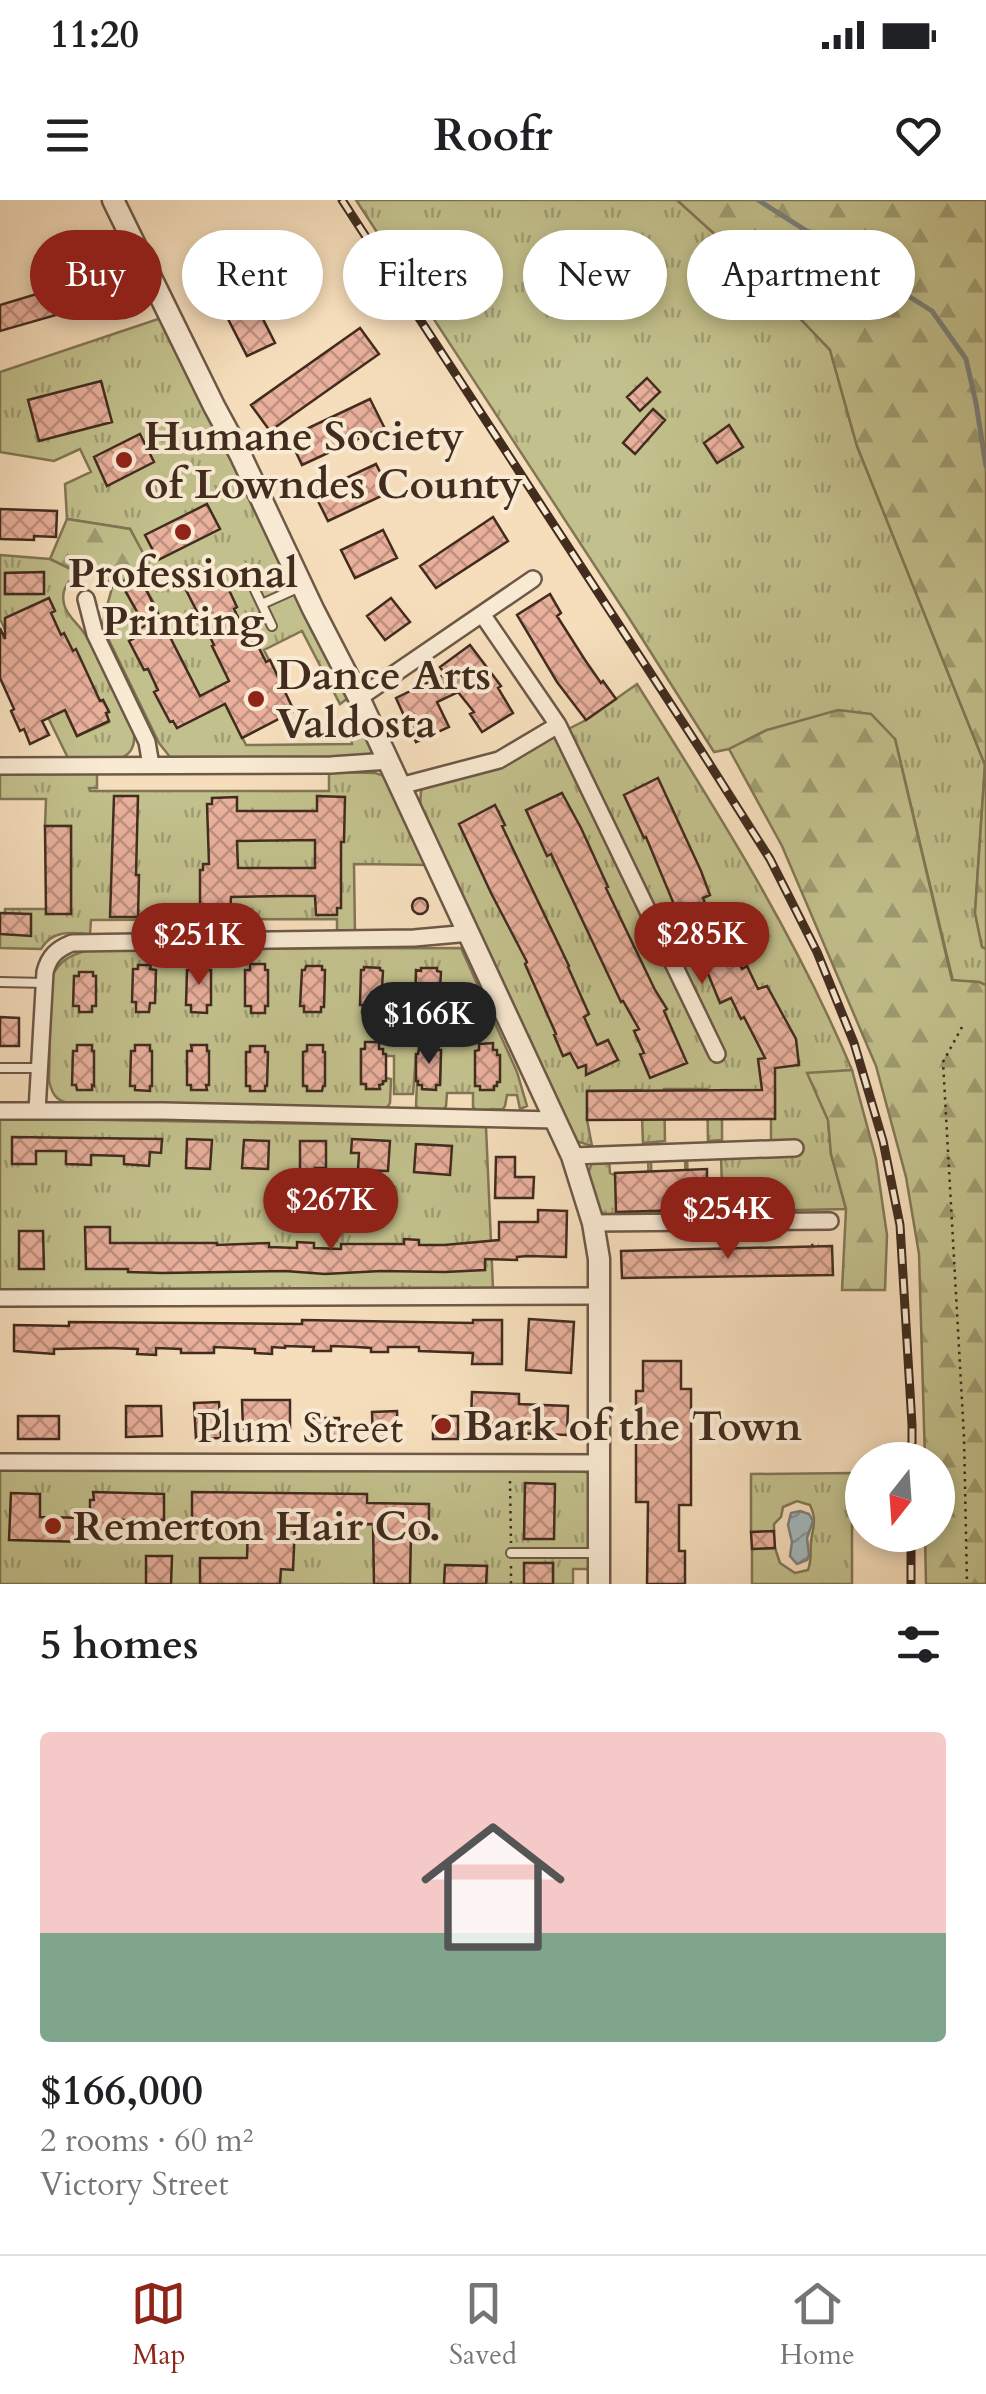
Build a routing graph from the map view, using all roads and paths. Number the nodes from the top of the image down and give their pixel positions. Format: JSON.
{"nodes":[{"id":1,"x":114,"y":200,"type":"edge"},
{"id":2,"x":247,"y":573,"type":"dead end"},
{"id":3,"x":533,"y":579,"type":"dead end"},
{"id":4,"x":302,"y":586,"type":"junction"},
{"id":5,"x":86,"y":600,"type":"dead end"},
{"id":6,"x":262,"y":604,"type":"junction"},
{"id":7,"x":482,"y":614,"type":"junction"},
{"id":8,"x":272,"y":626,"type":"dead end"},
{"id":9,"x":359,"y":698,"type":"junction"},
{"id":10,"x":558,"y":725,"type":"junction"},
{"id":11,"x":388,"y":761,"type":"junction"},
{"id":12,"x":151,"y":765,"type":"junction"},
{"id":13,"x":0,"y":766,"type":"edge"},
{"id":14,"x":400,"y":786,"type":"junction"},
{"id":15,"x":470,"y":933,"type":"junction"},
{"id":16,"x":0,"y":982,"type":"edge"},
{"id":17,"x":44,"y":983,"type":"junction"},
{"id":18,"x":962,"y":1026,"type":"dead end"},
{"id":19,"x":717,"y":1054,"type":"dead end"},
{"id":20,"x":0,"y":1068,"type":"edge"},
{"id":21,"x":39,"y":1068,"type":"junction"},
{"id":22,"x":37,"y":1110,"type":"junction"},
{"id":23,"x":0,"y":1111,"type":"edge"},
{"id":24,"x":557,"y":1120,"type":"junction"},
{"id":25,"x":794,"y":1148,"type":"dead end"},
{"id":26,"x":572,"y":1156,"type":"junction"},
{"id":27,"x":830,"y":1221,"type":"dead end"},
{"id":28,"x":593,"y":1223,"type":"junction"},
{"id":29,"x":811,"y":1245,"type":"dead end"},
{"id":30,"x":819,"y":1245,"type":"dead end"},
{"id":31,"x":599,"y":1296,"type":"junction"},
{"id":32,"x":0,"y":1298,"type":"edge"},
{"id":33,"x":0,"y":1462,"type":"edge"},
{"id":34,"x":509,"y":1463,"type":"junction"},
{"id":35,"x":599,"y":1464,"type":"junction"},
{"id":36,"x":511,"y":1553,"type":"junction"},
{"id":37,"x":599,"y":1553,"type":"junction"},
{"id":38,"x":511,"y":1584,"type":"edge"},
{"id":39,"x":599,"y":1584,"type":"edge"},
{"id":40,"x":968,"y":1584,"type":"edge"}],
"edges":[{"from":1,"to":4,"type":"street"},
{"from":2,"to":6,"type":"lane"},
{"from":3,"to":7,"type":"street"},
{"from":4,"to":6,"type":"lane"},
{"from":4,"to":9,"type":"street"},
{"from":5,"to":12,"type":"street"},
{"from":6,"to":8,"type":"lane"},
{"from":7,"to":9,"type":"street"},
{"from":7,"to":10,"type":"street"},
{"from":9,"to":11,"type":"street"},
{"from":10,"to":14,"type":"street"},
{"from":10,"to":19,"type":"street"},
{"from":11,"to":12,"type":"street"},
{"from":11,"to":14,"type":"street"},
{"from":12,"to":13,"type":"street"},
{"from":14,"to":15,"type":"street"},
{"from":15,"to":17,"type":"street"},
{"from":15,"to":24,"type":"street"},
{"from":16,"to":17,"type":"lane"},
{"from":17,"to":21,"type":"street"},
{"from":18,"to":40,"type":"path"},
{"from":20,"to":21,"type":"lane"},
{"from":21,"to":22,"type":"street"},
{"from":22,"to":23,"type":"street"},
{"from":22,"to":24,"type":"street"},
{"from":24,"to":26,"type":"street"},
{"from":25,"to":26,"type":"street"},
{"from":26,"to":28,"type":"street"},
{"from":27,"to":28,"type":"street"},
{"from":28,"to":31,"type":"street"},
{"from":29,"to":30,"type":"path"},
{"from":31,"to":32,"type":"street"},
{"from":31,"to":35,"type":"street"},
{"from":33,"to":34,"type":"street","name":"Plum Street"},
{"from":34,"to":35,"type":"street","name":"Plum Street"},
{"from":34,"to":36,"type":"path"},
{"from":35,"to":37,"type":"street"},
{"from":36,"to":37,"type":"lane"},
{"from":36,"to":38,"type":"path"},
{"from":37,"to":39,"type":"street"}]}
